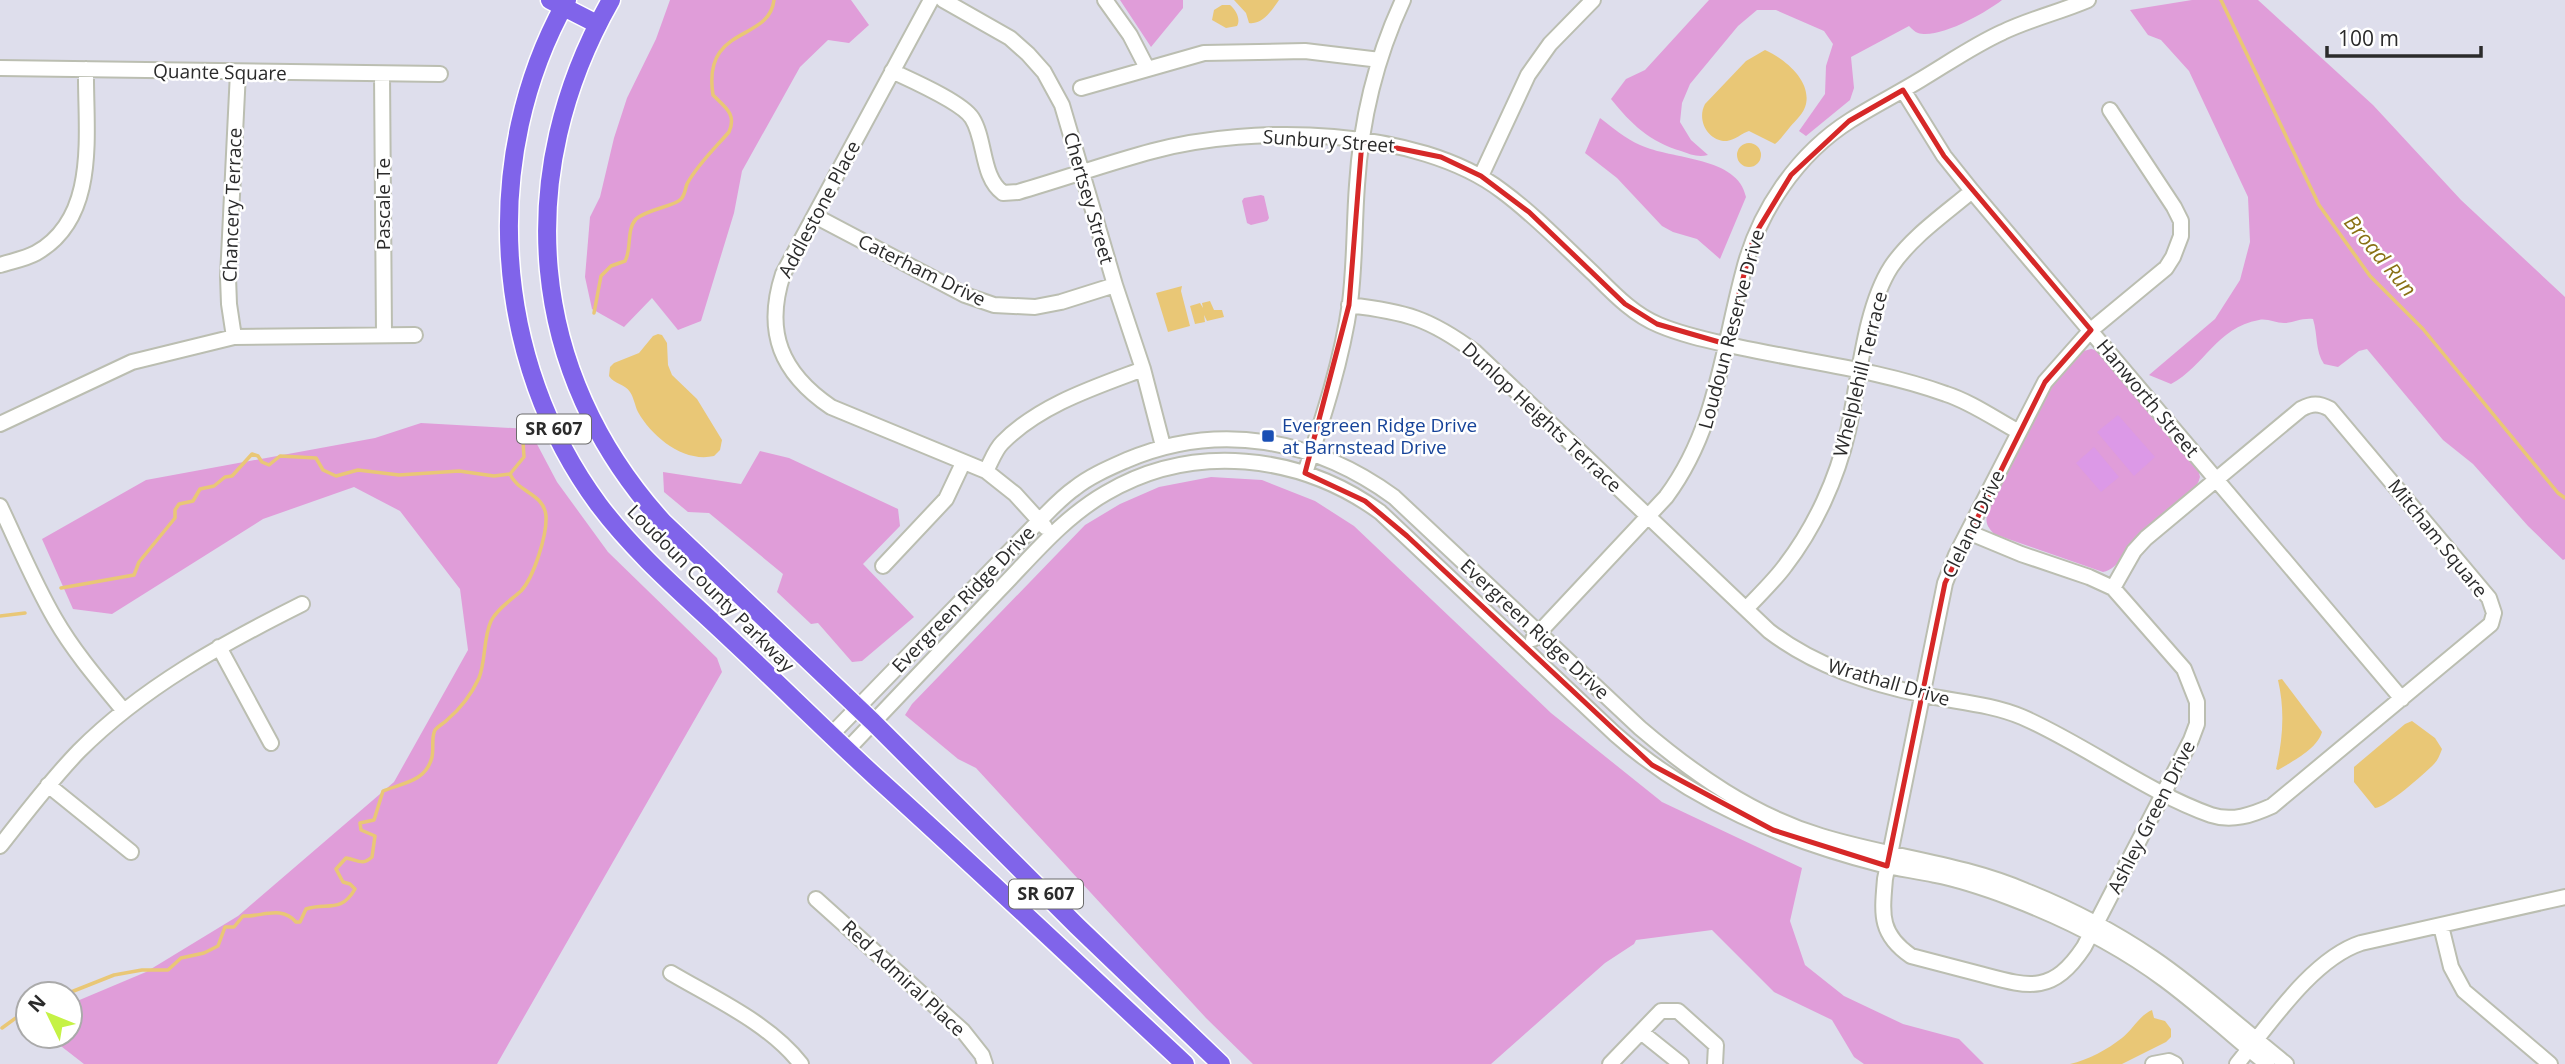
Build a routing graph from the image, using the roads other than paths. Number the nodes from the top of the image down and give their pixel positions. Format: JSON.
{"nodes":[{"id":1,"x":611,"y":0,"type":"edge"},
{"id":2,"x":931,"y":0,"type":"edge"},
{"id":3,"x":943,"y":0,"type":"edge"},
{"id":4,"x":1105,"y":0,"type":"edge"},
{"id":5,"x":1404,"y":0,"type":"edge"},
{"id":6,"x":2088,"y":0,"type":"edge"},
{"id":7,"x":560,"y":2,"type":"edge"},
{"id":8,"x":1589,"y":2,"type":"edge"},
{"id":9,"x":597,"y":24,"type":"junction"},
{"id":10,"x":1380,"y":61,"type":"junction"},
{"id":11,"x":0,"y":68,"type":"edge"},
{"id":12,"x":1147,"y":68,"type":"junction"},
{"id":13,"x":86,"y":69,"type":"junction"},
{"id":14,"x":892,"y":71,"type":"junction"},
{"id":15,"x":238,"y":72,"type":"junction"},
{"id":16,"x":382,"y":74,"type":"junction"},
{"id":17,"x":440,"y":74,"type":"dead end"},
{"id":18,"x":1081,"y":88,"type":"dead end"},
{"id":19,"x":1903,"y":90,"type":"junction"},
{"id":20,"x":2110,"y":110,"type":"dead end"},
{"id":21,"x":1362,"y":141,"type":"junction"},
{"id":22,"x":1083,"y":173,"type":"junction"},
{"id":23,"x":1481,"y":176,"type":"junction"},
{"id":24,"x":1972,"y":191,"type":"junction"},
{"id":25,"x":815,"y":216,"type":"junction"},
{"id":26,"x":0,"y":265,"type":"edge"},
{"id":27,"x":1115,"y":285,"type":"junction"},
{"id":28,"x":1349,"y":305,"type":"junction"},
{"id":29,"x":2091,"y":330,"type":"junction"},
{"id":30,"x":384,"y":334,"type":"junction"},
{"id":31,"x":415,"y":335,"type":"dead end"},
{"id":32,"x":234,"y":337,"type":"junction"},
{"id":33,"x":1726,"y":344,"type":"junction"},
{"id":34,"x":1143,"y":369,"type":"junction"},
{"id":35,"x":1860,"y":372,"type":"junction"},
{"id":36,"x":0,"y":424,"type":"edge"},
{"id":37,"x":2019,"y":432,"type":"junction"},
{"id":38,"x":1163,"y":446,"type":"junction"},
{"id":39,"x":1312,"y":452,"type":"junction"},
{"id":40,"x":963,"y":463,"type":"junction"},
{"id":41,"x":986,"y":471,"type":"junction"},
{"id":42,"x":1306,"y":473,"type":"junction"},
{"id":43,"x":2216,"y":479,"type":"junction"},
{"id":44,"x":0,"y":506,"type":"edge"},
{"id":45,"x":1648,"y":517,"type":"junction"},
{"id":46,"x":1040,"y":520,"type":"junction"},
{"id":47,"x":1968,"y":532,"type":"junction"},
{"id":48,"x":1051,"y":536,"type":"junction"},
{"id":49,"x":883,"y":566,"type":"dead end"},
{"id":50,"x":2113,"y":588,"type":"junction"},
{"id":51,"x":302,"y":604,"type":"dead end"},
{"id":52,"x":1746,"y":609,"type":"junction"},
{"id":53,"x":1539,"y":633,"type":"junction"},
{"id":54,"x":219,"y":647,"type":"junction"},
{"id":55,"x":1525,"y":648,"type":"junction"},
{"id":56,"x":1923,"y":695,"type":"junction"},
{"id":57,"x":2402,"y":699,"type":"junction"},
{"id":58,"x":858,"y":708,"type":"junction"},
{"id":59,"x":124,"y":711,"type":"junction"},
{"id":60,"x":873,"y":722,"type":"junction"},
{"id":61,"x":831,"y":735,"type":"junction"},
{"id":62,"x":271,"y":743,"type":"dead end"},
{"id":63,"x":847,"y":750,"type":"junction"},
{"id":64,"x":48,"y":785,"type":"junction"},
{"id":65,"x":2164,"y":793,"type":"junction"},
{"id":66,"x":0,"y":846,"type":"edge"},
{"id":67,"x":131,"y":852,"type":"dead end"},
{"id":68,"x":1889,"y":860,"type":"junction"},
{"id":69,"x":2565,"y":897,"type":"edge"},
{"id":70,"x":816,"y":898,"type":"dead end"},
{"id":71,"x":2441,"y":926,"type":"junction"},
{"id":72,"x":2093,"y":928,"type":"junction"},
{"id":73,"x":671,"y":973,"type":"dead end"},
{"id":74,"x":1642,"y":1031,"type":"junction"},
{"id":75,"x":2252,"y":1044,"type":"junction"},
{"id":76,"x":801,"y":1064,"type":"edge"},
{"id":77,"x":985,"y":1064,"type":"edge"},
{"id":78,"x":1185,"y":1064,"type":"edge"},
{"id":79,"x":1222,"y":1064,"type":"edge"},
{"id":80,"x":1611,"y":1064,"type":"edge"},
{"id":81,"x":1681,"y":1064,"type":"edge"},
{"id":82,"x":1714,"y":1064,"type":"edge"},
{"id":83,"x":2153,"y":1064,"type":"edge"},
{"id":84,"x":2175,"y":1064,"type":"edge"},
{"id":85,"x":2237,"y":1064,"type":"edge"},
{"id":86,"x":2267,"y":1064,"type":"edge"},
{"id":87,"x":2286,"y":1064,"type":"edge"},
{"id":88,"x":2550,"y":1064,"type":"edge"}],
"edges":[{"from":1,"to":9,"type":"main road","name":"Loudoun County Parkway","number":"SR 607"},
{"from":2,"to":14,"type":"street","name":"Addlestone Place"},
{"from":3,"to":22,"type":"street","name":"Chertsey Street"},
{"from":4,"to":12,"type":"street"},
{"from":5,"to":10,"type":"street"},
{"from":6,"to":19,"type":"street","name":"Loudoun Reserve Drive"},
{"from":7,"to":9,"type":"main road"},
{"from":7,"to":61,"type":"main road","name":"Loudoun County Parkway","number":"SR 607"},
{"from":8,"to":23,"type":"street"},
{"from":9,"to":58,"type":"main road","name":"Loudoun County Parkway","number":"SR 607"},
{"from":10,"to":12,"type":"street"},
{"from":10,"to":21,"type":"street"},
{"from":11,"to":13,"type":"street","name":"Quante Square"},
{"from":12,"to":18,"type":"street"},
{"from":13,"to":15,"type":"street","name":"Quante Square"},
{"from":13,"to":26,"type":"street"},
{"from":14,"to":22,"type":"street","name":"Sunbury Street"},
{"from":14,"to":25,"type":"street","name":"Addlestone Place"},
{"from":15,"to":16,"type":"street","name":"Quante Square"},
{"from":15,"to":32,"type":"street","name":"Chancery Terrace"},
{"from":16,"to":17,"type":"street","name":"Quante Square"},
{"from":16,"to":30,"type":"street","name":"Pascale Te"},
{"from":19,"to":24,"type":"street","name":"Hanworth Street"},
{"from":19,"to":33,"type":"street","name":"Loudoun Reserve Drive"},
{"from":20,"to":29,"type":"street","name":"Cleland Drive"},
{"from":21,"to":22,"type":"street","name":"Sunbury Street"},
{"from":21,"to":23,"type":"street","name":"Sunbury Street"},
{"from":21,"to":28,"type":"street"},
{"from":22,"to":27,"type":"street","name":"Chertsey Street"},
{"from":23,"to":33,"type":"street","name":"Sunbury Street"},
{"from":24,"to":29,"type":"street","name":"Hanworth Street"},
{"from":24,"to":35,"type":"street","name":"Whelplehill Terrace"},
{"from":25,"to":27,"type":"street","name":"Caterham Drive"},
{"from":25,"to":40,"type":"street","name":"Addlestone Place"},
{"from":27,"to":34,"type":"street","name":"Chertsey Street"},
{"from":28,"to":39,"type":"street"},
{"from":28,"to":45,"type":"street","name":"Dunlop Heights Terrace"},
{"from":29,"to":37,"type":"street","name":"Cleland Drive"},
{"from":29,"to":43,"type":"street","name":"Hanworth Street"},
{"from":30,"to":31,"type":"street"},
{"from":30,"to":32,"type":"street"},
{"from":32,"to":36,"type":"street"},
{"from":33,"to":35,"type":"street","name":"Sunbury Street"},
{"from":33,"to":45,"type":"street","name":"Loudoun Reserve Drive"},
{"from":34,"to":38,"type":"street","name":"Chertsey Street"},
{"from":34,"to":41,"type":"street"},
{"from":35,"to":37,"type":"street","name":"Sunbury Street"},
{"from":35,"to":52,"type":"street","name":"Whelplehill Terrace"},
{"from":37,"to":47,"type":"street","name":"Cleland Drive"},
{"from":38,"to":39,"type":"street","name":"Evergreen Ridge Drive"},
{"from":38,"to":46,"type":"street","name":"Evergreen Ridge Drive"},
{"from":39,"to":42,"type":"street"},
{"from":39,"to":53,"type":"street","name":"Evergreen Ridge Drive"},
{"from":40,"to":41,"type":"street","name":"Addlestone Place"},
{"from":40,"to":49,"type":"street"},
{"from":41,"to":46,"type":"street","name":"Addlestone Place"},
{"from":42,"to":48,"type":"street","name":"Evergreen Ridge Drive"},
{"from":42,"to":55,"type":"street","name":"Evergreen Ridge Drive"},
{"from":43,"to":50,"type":"street","name":"Mitcham Square"},
{"from":43,"to":57,"type":"street","name":"Hanworth Street"},
{"from":43,"to":57,"type":"street","name":"Mitcham Square"},
{"from":44,"to":59,"type":"street"},
{"from":45,"to":52,"type":"street","name":"Wrathall Drive"},
{"from":45,"to":53,"type":"street","name":"Loudoun Reserve Drive"},
{"from":46,"to":48,"type":"street","name":"Addlestone Place"},
{"from":46,"to":58,"type":"street","name":"Evergreen Ridge Drive"},
{"from":47,"to":50,"type":"street","name":"Ashley Green Drive"},
{"from":47,"to":56,"type":"street","name":"Cleland Drive"},
{"from":48,"to":60,"type":"street","name":"Evergreen Ridge Drive"},
{"from":50,"to":65,"type":"street","name":"Ashley Green Drive"},
{"from":51,"to":54,"type":"street"},
{"from":52,"to":56,"type":"street","name":"Wrathall Drive"},
{"from":53,"to":55,"type":"street","name":"Loudoun Reserve Drive"},
{"from":53,"to":68,"type":"street","name":"Evergreen Ridge Drive"},
{"from":54,"to":59,"type":"street"},
{"from":54,"to":62,"type":"street"},
{"from":55,"to":68,"type":"street","name":"Evergreen Ridge Drive"},
{"from":56,"to":65,"type":"street","name":"Wrathall Drive"},
{"from":56,"to":68,"type":"street","name":"Cleland Drive"},
{"from":57,"to":65,"type":"street","name":"Mitcham Square"},
{"from":58,"to":60,"type":"main road","name":"Loudoun County Parkway","number":"SR 607"},
{"from":58,"to":61,"type":"street","name":"Evergreen Ridge Drive"},
{"from":59,"to":64,"type":"street"},
{"from":60,"to":63,"type":"street","name":"Evergreen Ridge Drive"},
{"from":60,"to":79,"type":"main road","name":"Loudoun County Parkway","number":"SR 607"},
{"from":61,"to":63,"type":"main road","name":"Loudoun County Parkway","number":"SR 607"},
{"from":63,"to":78,"type":"main road","name":"Loudoun County Parkway","number":"SR 607"},
{"from":64,"to":66,"type":"street"},
{"from":64,"to":67,"type":"street"},
{"from":65,"to":72,"type":"street","name":"Ashley Green Drive"},
{"from":68,"to":72,"type":"street","name":"Evergreen Ridge Drive"},
{"from":68,"to":72,"type":"street","name":"Ashley Green Drive"},
{"from":69,"to":71,"type":"street"},
{"from":70,"to":77,"type":"street","name":"Red Admiral Place"},
{"from":71,"to":75,"type":"street"},
{"from":71,"to":88,"type":"street"},
{"from":72,"to":75,"type":"street","name":"Evergreen Ridge Drive"},
{"from":73,"to":76,"type":"street"},
{"from":74,"to":80,"type":"street"},
{"from":74,"to":81,"type":"street"},
{"from":74,"to":82,"type":"street"},
{"from":75,"to":85,"type":"street"},
{"from":75,"to":86,"type":"street","name":"Evergreen Ridge Drive"},
{"from":75,"to":87,"type":"street","name":"Evergreen Ridge Drive"},
{"from":83,"to":84,"type":"street"}]}
